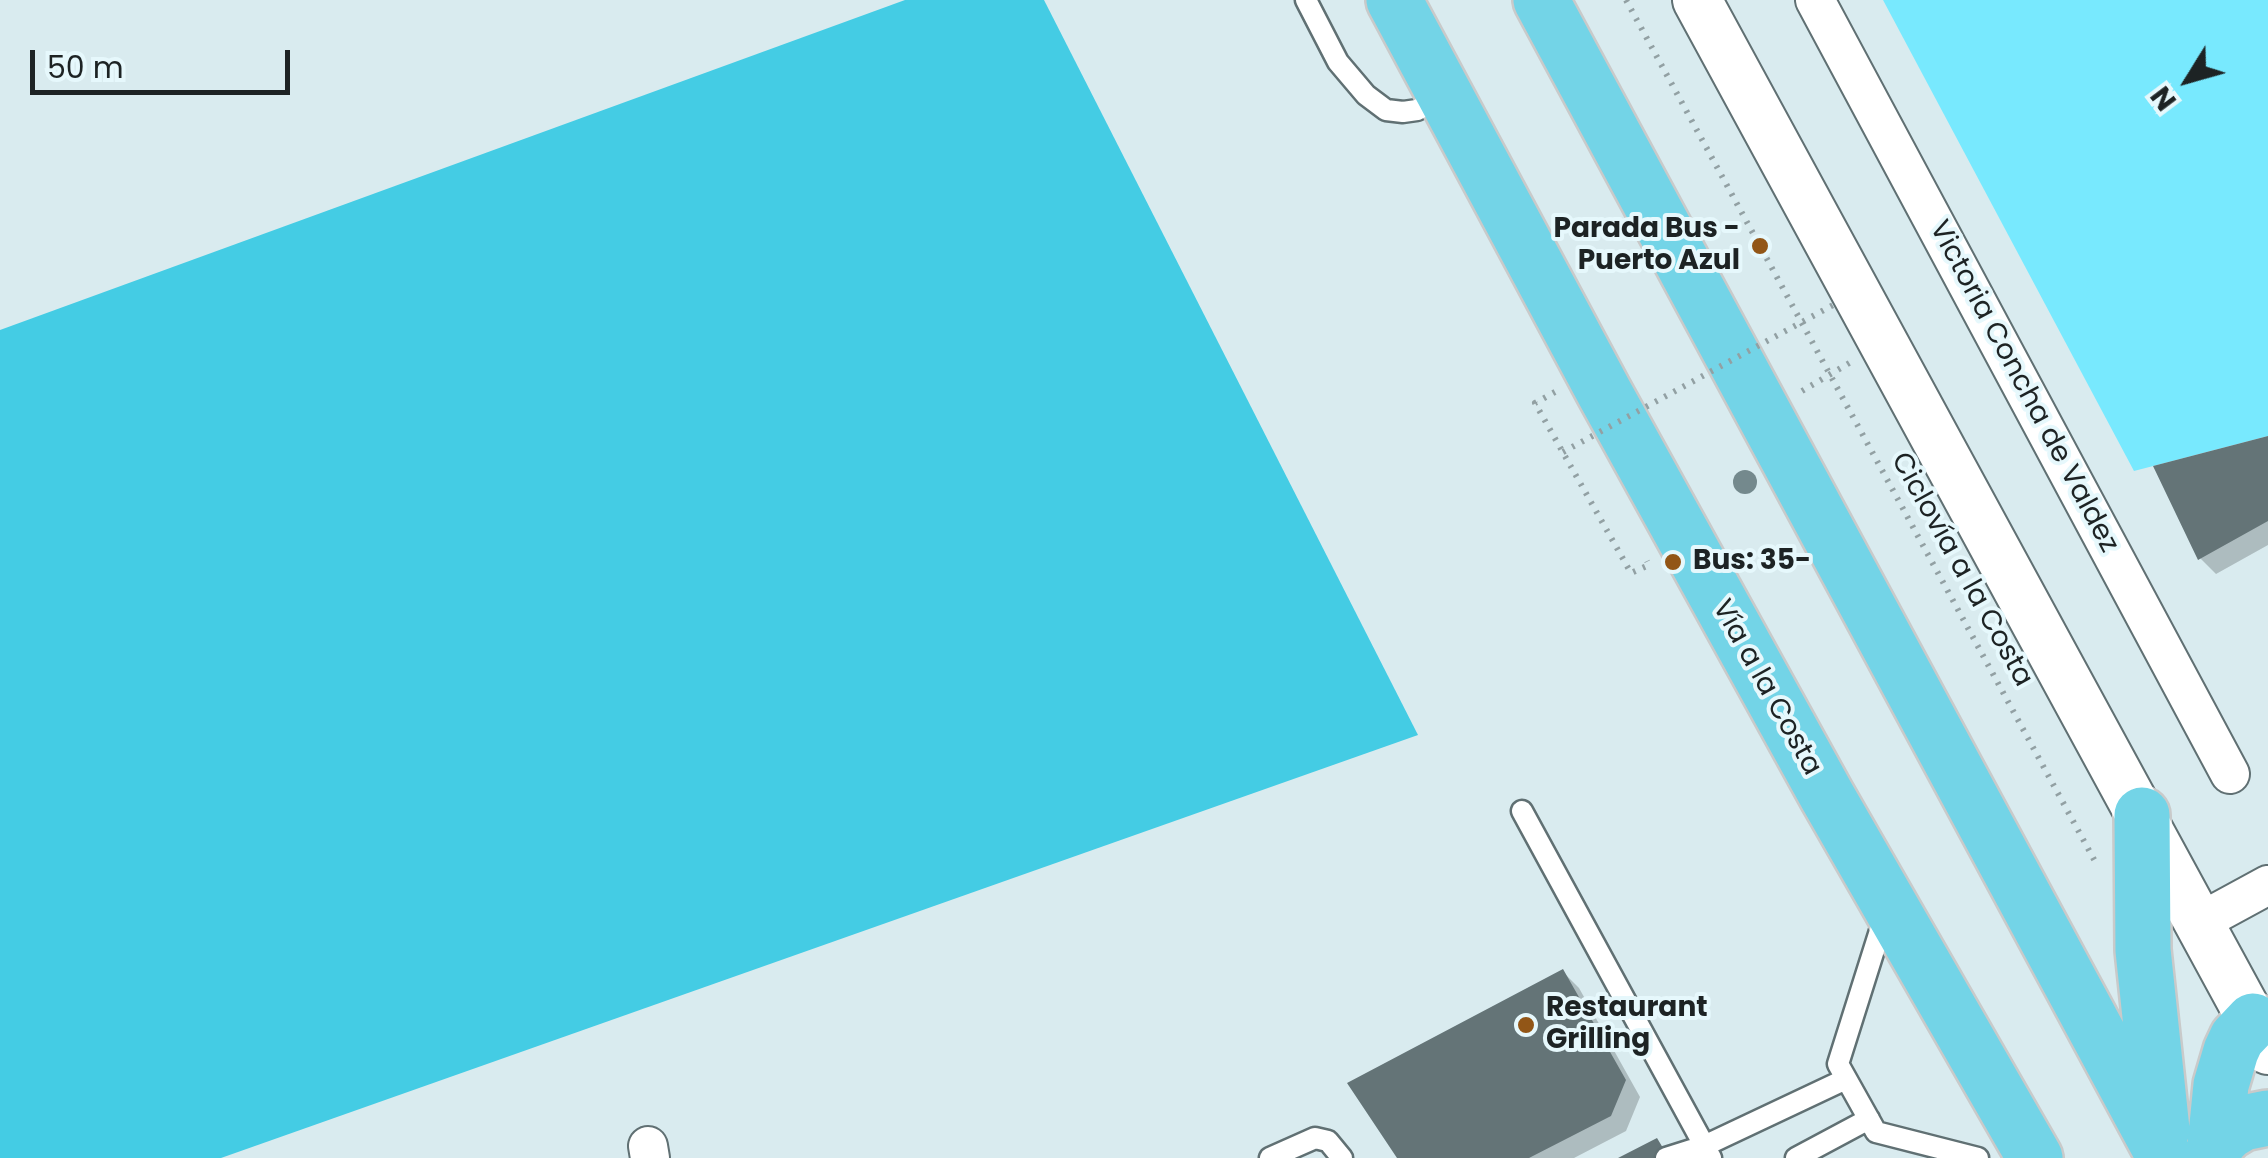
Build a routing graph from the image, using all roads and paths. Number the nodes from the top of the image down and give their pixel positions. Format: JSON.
{"nodes":[{"id":1,"x":1306,"y":0,"type":"edge"},
{"id":2,"x":1394,"y":0,"type":"edge"},
{"id":3,"x":1541,"y":0,"type":"edge"},
{"id":4,"x":1626,"y":0,"type":"edge"},
{"id":5,"x":1698,"y":0,"type":"edge"},
{"id":6,"x":1815,"y":0,"type":"edge"},
{"id":7,"x":1445,"y":96,"type":"junction"},
{"id":8,"x":1835,"y":304,"type":"dead end"},
{"id":9,"x":1863,"y":356,"type":"dead end"},
{"id":10,"x":1830,"y":375,"type":"junction"},
{"id":11,"x":1568,"y":384,"type":"dead end"},
{"id":12,"x":1763,"y":414,"type":"junction"},
{"id":13,"x":2230,"y":774,"type":"dead end"},
{"id":14,"x":1522,"y":811,"type":"dead end"},
{"id":15,"x":2142,"y":815,"type":"junction"},
{"id":16,"x":2105,"y":880,"type":"dead end"},
{"id":17,"x":2268,"y":885,"type":"edge"},
{"id":18,"x":1889,"y":904,"type":"junction"},
{"id":19,"x":2200,"y":922,"type":"junction"},
{"id":20,"x":2263,"y":1027,"type":"edge"},
{"id":21,"x":1846,"y":1079,"type":"junction"},
{"id":22,"x":2268,"y":1118,"type":"edge"},
{"id":23,"x":1868,"y":1119,"type":"junction"},
{"id":24,"x":1707,"y":1152,"type":"edge"},
{"id":25,"x":2190,"y":1155,"type":"edge"},
{"id":26,"x":1270,"y":1158,"type":"edge"},
{"id":27,"x":1342,"y":1158,"type":"edge"},
{"id":28,"x":1666,"y":1158,"type":"edge"},
{"id":29,"x":1796,"y":1158,"type":"edge"},
{"id":30,"x":1978,"y":1158,"type":"edge"},
{"id":31,"x":2035,"y":1158,"type":"edge"}],
"edges":[{"from":1,"to":7,"type":"lane"},
{"from":2,"to":7,"type":"highway","name":"Vía a la Costa"},
{"from":3,"to":12,"type":"highway"},
{"from":4,"to":10,"type":"path","name":"Ciclovía a la Costa"},
{"from":5,"to":15,"type":"street"},
{"from":6,"to":13,"type":"street","name":"Victoria Concha de Valdez"},
{"from":7,"to":18,"type":"highway","name":"Vía a la Costa"},
{"from":8,"to":11,"type":"path","bridge":true},
{"from":9,"to":10,"type":"path"},
{"from":10,"to":12,"type":"path"},
{"from":10,"to":16,"type":"path","name":"Ciclovía a la Costa"},
{"from":12,"to":25,"type":"highway"},
{"from":14,"to":24,"type":"lane"},
{"from":15,"to":19,"type":"street"},
{"from":15,"to":25,"type":"highway"},
{"from":17,"to":19,"type":"street"},
{"from":18,"to":21,"type":"lane"},
{"from":18,"to":31,"type":"highway","name":"Vía a la Costa"},
{"from":19,"to":20,"type":"street"},
{"from":20,"to":25,"type":"highway"},
{"from":21,"to":23,"type":"lane"},
{"from":21,"to":24,"type":"lane"},
{"from":22,"to":25,"type":"highway"},
{"from":23,"to":29,"type":"lane"},
{"from":23,"to":30,"type":"lane"},
{"from":24,"to":28,"type":"lane"},
{"from":26,"to":27,"type":"lane"}]}
